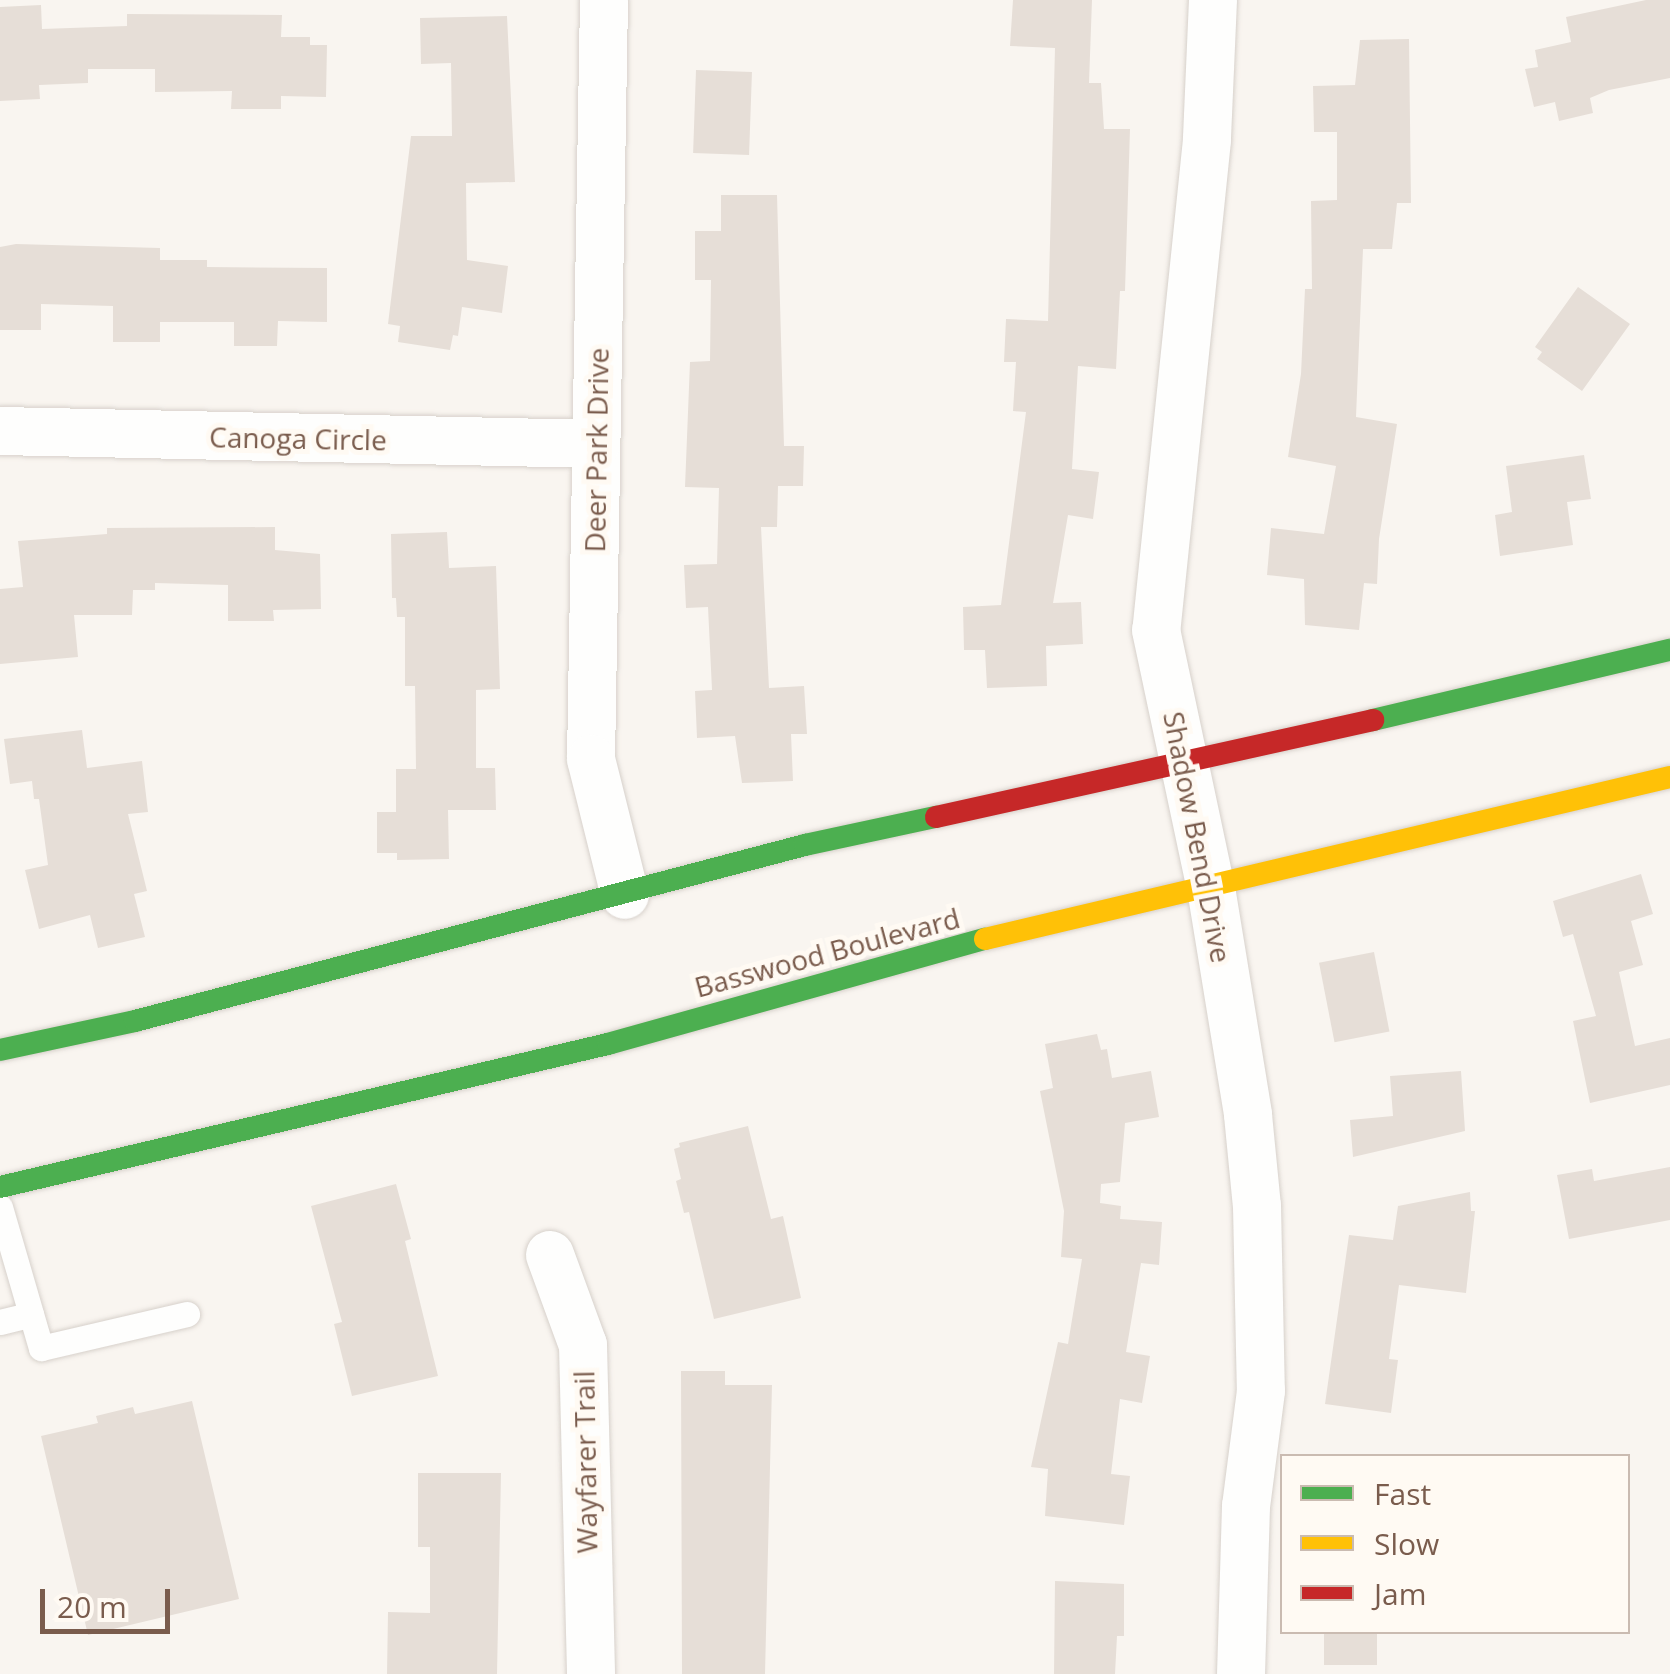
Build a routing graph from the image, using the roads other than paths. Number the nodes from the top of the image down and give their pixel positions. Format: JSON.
{"nodes":[{"id":1,"x":604,"y":0,"type":"edge"},
{"id":2,"x":1213,"y":0,"type":"edge"},
{"id":3,"x":0,"y":431,"type":"edge"},
{"id":4,"x":596,"y":444,"type":"junction"},
{"id":5,"x":1670,"y":650,"type":"edge"},
{"id":6,"x":1185,"y":764,"type":"junction"},
{"id":7,"x":1670,"y":777,"type":"edge"},
{"id":8,"x":1212,"y":888,"type":"junction"},
{"id":9,"x":625,"y":895,"type":"junction"},
{"id":10,"x":0,"y":1050,"type":"edge"},
{"id":11,"x":0,"y":1187,"type":"edge"},
{"id":12,"x":0,"y":1206,"type":"edge"},
{"id":13,"x":550,"y":1255,"type":"dead end"},
{"id":14,"x":31,"y":1314,"type":"junction"},
{"id":15,"x":188,"y":1314,"type":"dead end"},
{"id":16,"x":0,"y":1322,"type":"edge"},
{"id":17,"x":590,"y":1674,"type":"edge"},
{"id":18,"x":1241,"y":1674,"type":"edge"}],
"edges":[{"from":1,"to":4,"type":"street","name":"Deer Park Drive"},
{"from":2,"to":6,"type":"street","name":"Shadow Bend Drive"},
{"from":3,"to":4,"type":"street","name":"Canoga Circle"},
{"from":4,"to":9,"type":"street","name":"Deer Park Drive"},
{"from":5,"to":6,"type":"main road"},
{"from":6,"to":8,"type":"street","name":"Shadow Bend Drive"},
{"from":6,"to":9,"type":"main road"},
{"from":7,"to":8,"type":"main road","name":"Basswood Boulevard"},
{"from":8,"to":11,"type":"main road","name":"Basswood Boulevard"},
{"from":8,"to":18,"type":"street","name":"Shadow Bend Drive"},
{"from":9,"to":10,"type":"main road"},
{"from":12,"to":14,"type":"lane"},
{"from":13,"to":17,"type":"street","name":"Wayfarer Trail"},
{"from":14,"to":15,"type":"lane"},
{"from":14,"to":16,"type":"lane"}]}
